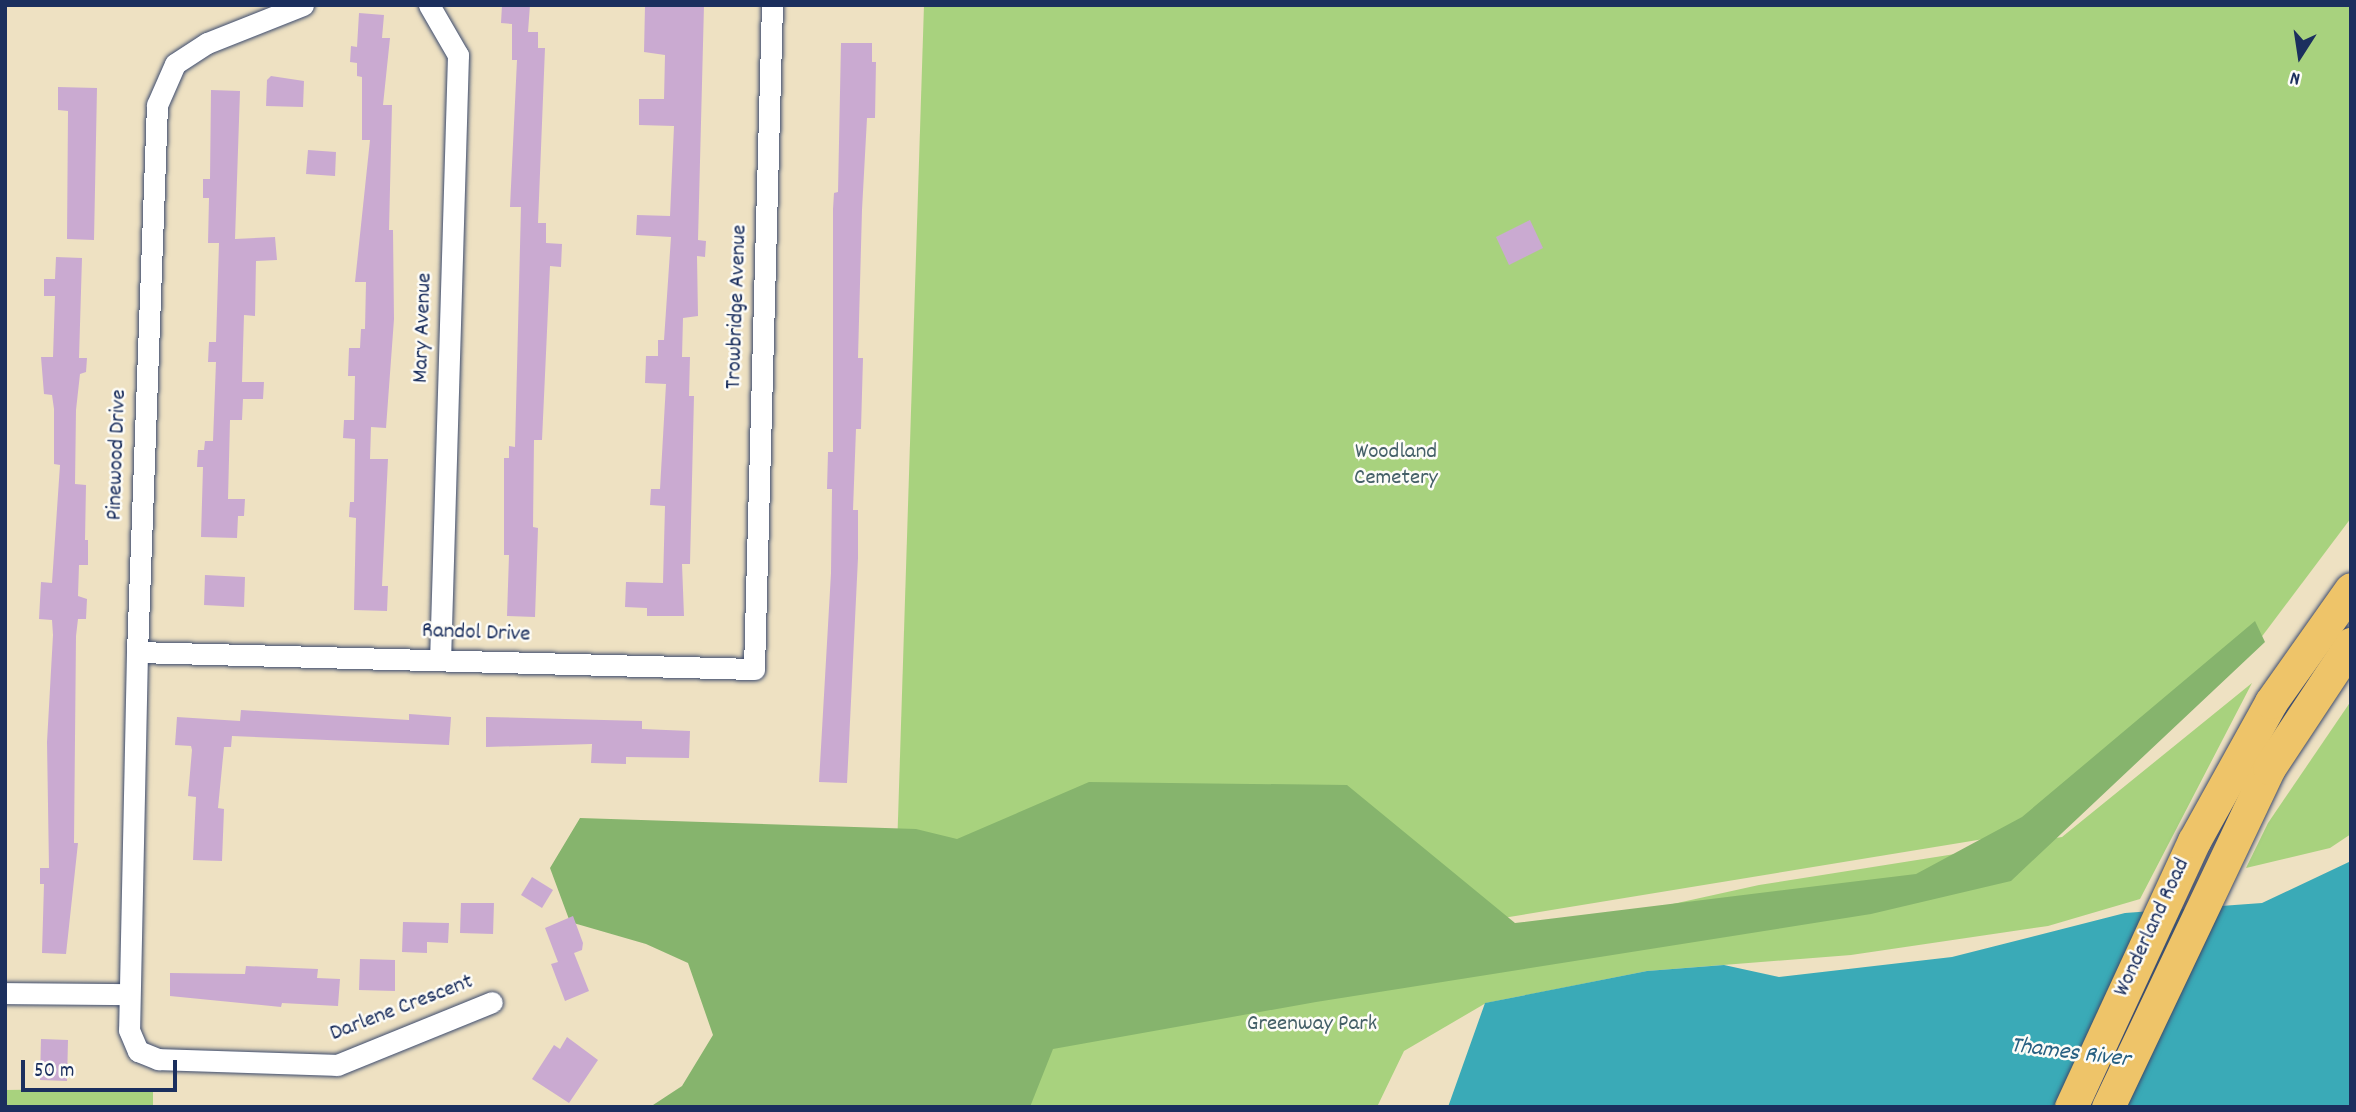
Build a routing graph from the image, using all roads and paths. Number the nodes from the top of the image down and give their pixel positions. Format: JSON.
{"nodes":[{"id":1,"x":303,"y":5,"type":"edge"},
{"id":2,"x":429,"y":5,"type":"edge"},
{"id":3,"x":772,"y":5,"type":"edge"},
{"id":4,"x":2351,"y":589,"type":"edge"},
{"id":5,"x":756,"y":609,"type":"joint"},
{"id":6,"x":2351,"y":644,"type":"edge"},
{"id":7,"x":136,"y":652,"type":"junction"},
{"id":8,"x":440,"y":660,"type":"junction"},
{"id":9,"x":2255,"y":760,"type":"junction"},
{"id":10,"x":5,"y":993,"type":"edge"},
{"id":11,"x":128,"y":994,"type":"junction"},
{"id":12,"x":492,"y":1002,"type":"dead end"},
{"id":13,"x":2071,"y":1107,"type":"edge"},
{"id":14,"x":2109,"y":1107,"type":"edge"}],
"edges":[{"from":1,"to":7,"type":"street","name":"Pinewood Drive"},
{"from":2,"to":8,"type":"street","name":"Mary Avenue"},
{"from":3,"to":5,"type":"street","name":"Trowbridge Avenue"},
{"from":4,"to":9,"type":"main road"},
{"from":5,"to":8,"type":"street","name":"Randol Drive"},
{"from":6,"to":9,"type":"main road"},
{"from":7,"to":8,"type":"street","name":"Randol Drive"},
{"from":7,"to":11,"type":"street","name":"Pinewood Drive"},
{"from":9,"to":13,"type":"main road","name":"Wonderland Road"},
{"from":9,"to":14,"type":"main road","name":"Wonderland Road"},
{"from":10,"to":11,"type":"street"},
{"from":11,"to":12,"type":"street","name":"Darlene Crescent"}]}
